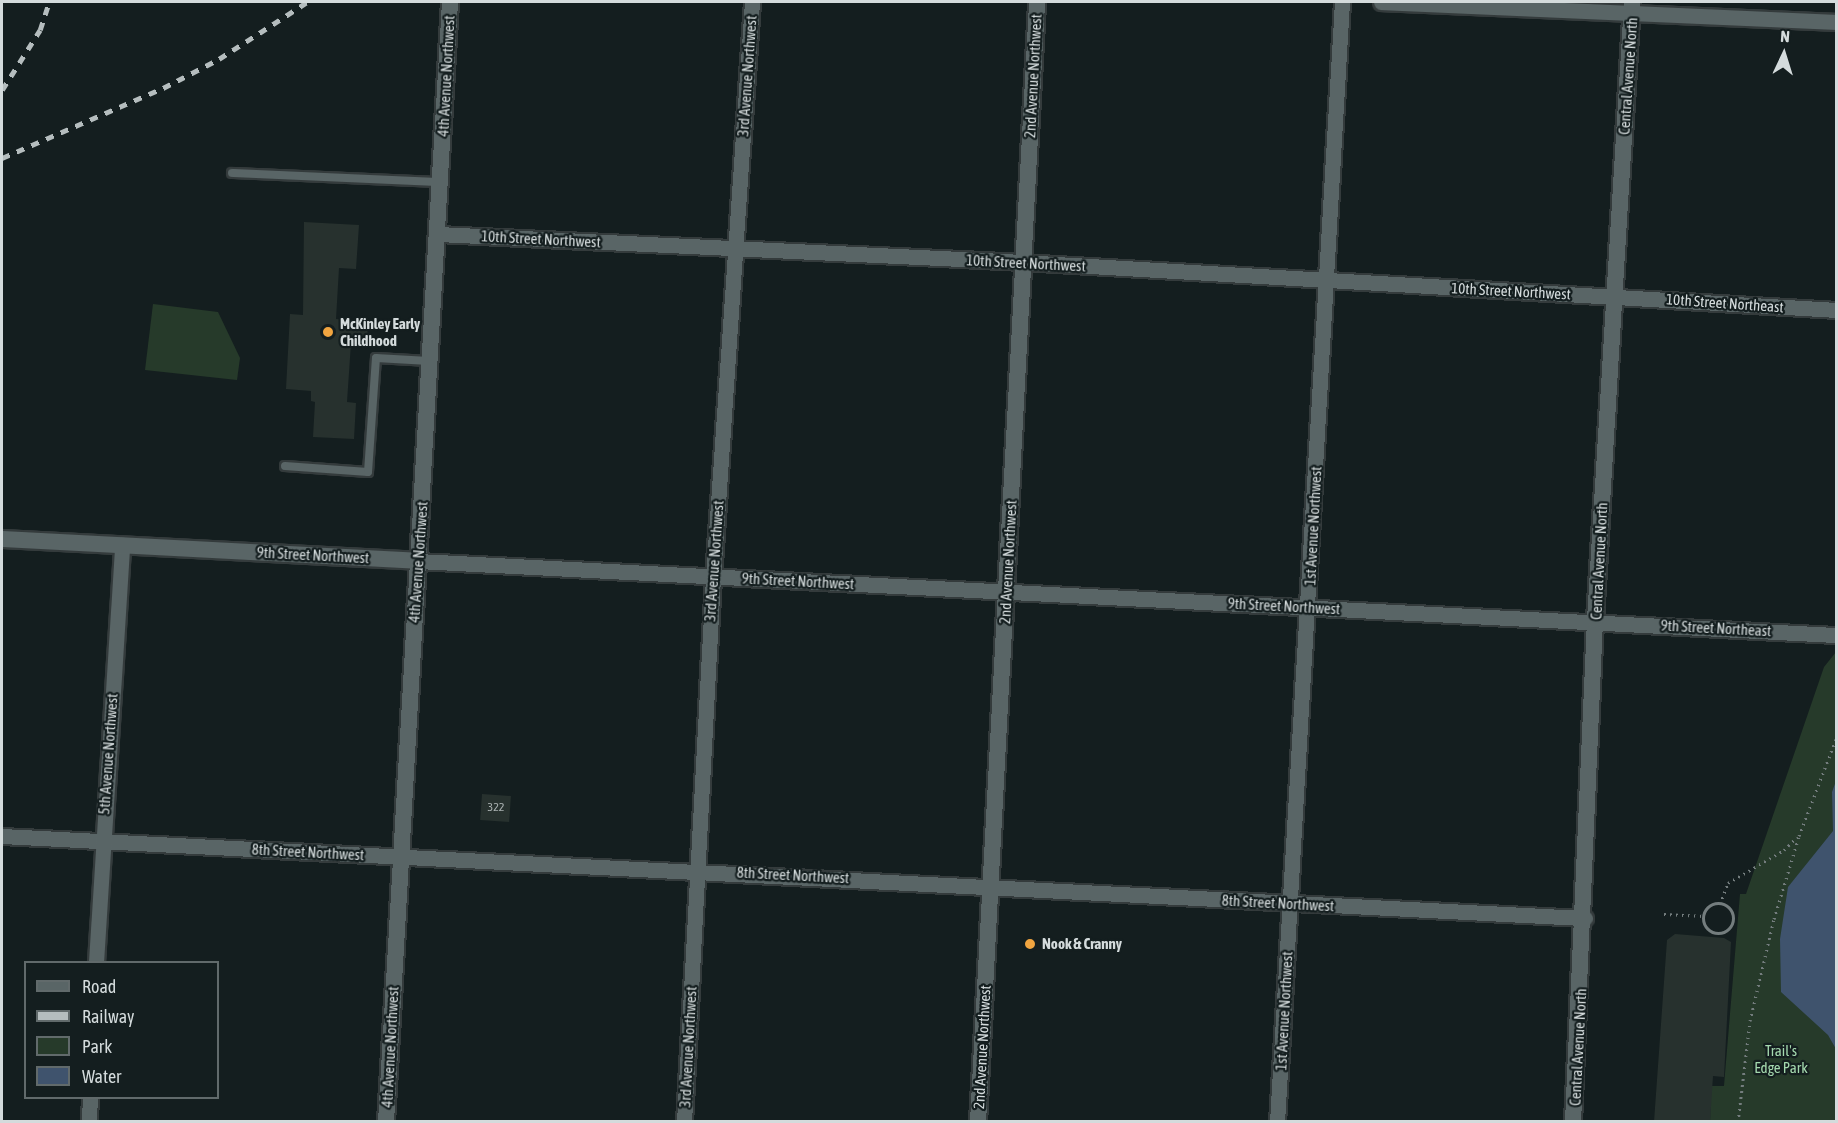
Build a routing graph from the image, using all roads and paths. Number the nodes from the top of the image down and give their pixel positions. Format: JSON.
{"nodes":[{"id":1,"x":450,"y":2,"type":"edge"},
{"id":2,"x":752,"y":2,"type":"edge"},
{"id":3,"x":1037,"y":2,"type":"edge"},
{"id":4,"x":1342,"y":2,"type":"edge"},
{"id":5,"x":1381,"y":2,"type":"edge"},
{"id":6,"x":1632,"y":7,"type":"edge"},
{"id":7,"x":1836,"y":22,"type":"edge"},
{"id":8,"x":232,"y":173,"type":"dead end"},
{"id":9,"x":441,"y":182,"type":"junction"},
{"id":10,"x":438,"y":234,"type":"junction"},
{"id":11,"x":736,"y":248,"type":"junction"},
{"id":12,"x":1022,"y":262,"type":"junction"},
{"id":13,"x":1326,"y":282,"type":"junction"},
{"id":14,"x":1614,"y":297,"type":"junction"},
{"id":15,"x":1836,"y":310,"type":"edge"},
{"id":16,"x":431,"y":362,"type":"junction"},
{"id":17,"x":285,"y":466,"type":"dead end"},
{"id":18,"x":2,"y":539,"type":"edge"},
{"id":19,"x":122,"y":545,"type":"junction"},
{"id":20,"x":418,"y":561,"type":"junction"},
{"id":21,"x":713,"y":577,"type":"junction"},
{"id":22,"x":1007,"y":591,"type":"junction"},
{"id":23,"x":1308,"y":607,"type":"junction"},
{"id":24,"x":1595,"y":620,"type":"junction"},
{"id":25,"x":1836,"y":635,"type":"edge"},
{"id":26,"x":1836,"y":739,"type":"edge"},
{"id":27,"x":2,"y":836,"type":"edge"},
{"id":28,"x":1799,"y":836,"type":"junction"},
{"id":29,"x":102,"y":841,"type":"junction"},
{"id":30,"x":400,"y":857,"type":"junction"},
{"id":31,"x":696,"y":870,"type":"junction"},
{"id":32,"x":991,"y":885,"type":"junction"},
{"id":33,"x":1290,"y":904,"type":"junction"},
{"id":34,"x":1720,"y":904,"type":"junction"},
{"id":35,"x":1664,"y":914,"type":"dead end"},
{"id":36,"x":1704,"y":916,"type":"junction"},
{"id":37,"x":1585,"y":918,"type":"junction"},
{"id":38,"x":96,"y":961,"type":"edge"},
{"id":39,"x":90,"y":1099,"type":"edge"},
{"id":40,"x":89,"y":1122,"type":"edge"},
{"id":41,"x":386,"y":1122,"type":"edge"},
{"id":42,"x":684,"y":1122,"type":"edge"},
{"id":43,"x":978,"y":1122,"type":"edge"},
{"id":44,"x":1277,"y":1122,"type":"edge"},
{"id":45,"x":1574,"y":1122,"type":"edge"},
{"id":46,"x":1737,"y":1122,"type":"edge"}],
"edges":[{"from":1,"to":9,"type":"street","name":"4th Avenue Northwest"},
{"from":2,"to":11,"type":"street","name":"3rd Avenue Northwest"},
{"from":3,"to":12,"type":"street","name":"2nd Avenue Northwest"},
{"from":4,"to":13,"type":"street","name":"1st Avenue Northwest"},
{"from":5,"to":6,"type":"street"},
{"from":6,"to":7,"type":"street"},
{"from":6,"to":14,"type":"street","name":"Central Avenue North"},
{"from":8,"to":9,"type":"lane"},
{"from":9,"to":10,"type":"street","name":"4th Avenue Northwest"},
{"from":10,"to":11,"type":"street","name":"10th Street Northwest"},
{"from":10,"to":16,"type":"street","name":"4th Avenue Northwest"},
{"from":11,"to":12,"type":"street","name":"10th Street Northwest"},
{"from":11,"to":21,"type":"street","name":"3rd Avenue Northwest"},
{"from":12,"to":13,"type":"street","name":"10th Street Northwest"},
{"from":12,"to":22,"type":"street","name":"2nd Avenue Northwest"},
{"from":13,"to":14,"type":"street","name":"10th Street Northwest"},
{"from":13,"to":23,"type":"street","name":"1st Avenue Northwest"},
{"from":14,"to":15,"type":"street","name":"10th Street Northeast"},
{"from":14,"to":24,"type":"street","name":"Central Avenue North"},
{"from":16,"to":17,"type":"lane"},
{"from":16,"to":20,"type":"street","name":"4th Avenue Northwest"},
{"from":18,"to":19,"type":"street","name":"9th Street Northwest"},
{"from":19,"to":20,"type":"street","name":"9th Street Northwest"},
{"from":19,"to":29,"type":"street","name":"5th Avenue Northwest"},
{"from":20,"to":21,"type":"street","name":"9th Street Northwest"},
{"from":20,"to":30,"type":"street","name":"4th Avenue Northwest"},
{"from":21,"to":22,"type":"street","name":"9th Street Northwest"},
{"from":21,"to":31,"type":"street","name":"3rd Avenue Northwest"},
{"from":22,"to":23,"type":"street","name":"9th Street Northwest"},
{"from":22,"to":32,"type":"street","name":"2nd Avenue Northwest"},
{"from":23,"to":24,"type":"street","name":"9th Street Northwest"},
{"from":23,"to":33,"type":"street","name":"1st Avenue Northwest"},
{"from":24,"to":25,"type":"street","name":"9th Street Northeast"},
{"from":24,"to":37,"type":"street","name":"Central Avenue North"},
{"from":26,"to":28,"type":"path"},
{"from":27,"to":29,"type":"street","name":"8th Street Northwest"},
{"from":28,"to":34,"type":"path"},
{"from":28,"to":46,"type":"path"},
{"from":29,"to":30,"type":"street","name":"8th Street Northwest"},
{"from":29,"to":38,"type":"street","name":"5th Avenue Northwest"},
{"from":30,"to":31,"type":"street","name":"8th Street Northwest"},
{"from":30,"to":41,"type":"street","name":"4th Avenue Northwest"},
{"from":31,"to":32,"type":"street","name":"8th Street Northwest"},
{"from":31,"to":42,"type":"street","name":"3rd Avenue Northwest"},
{"from":32,"to":33,"type":"street","name":"8th Street Northwest"},
{"from":32,"to":43,"type":"street","name":"2nd Avenue Northwest"},
{"from":33,"to":37,"type":"street","name":"8th Street Northwest"},
{"from":33,"to":44,"type":"street","name":"1st Avenue Northwest"},
{"from":34,"to":36,"type":"path"},
{"from":34,"to":36,"type":"path"},
{"from":35,"to":36,"type":"path"},
{"from":37,"to":45,"type":"street","name":"Central Avenue North"},
{"from":39,"to":40,"type":"street"}]}
